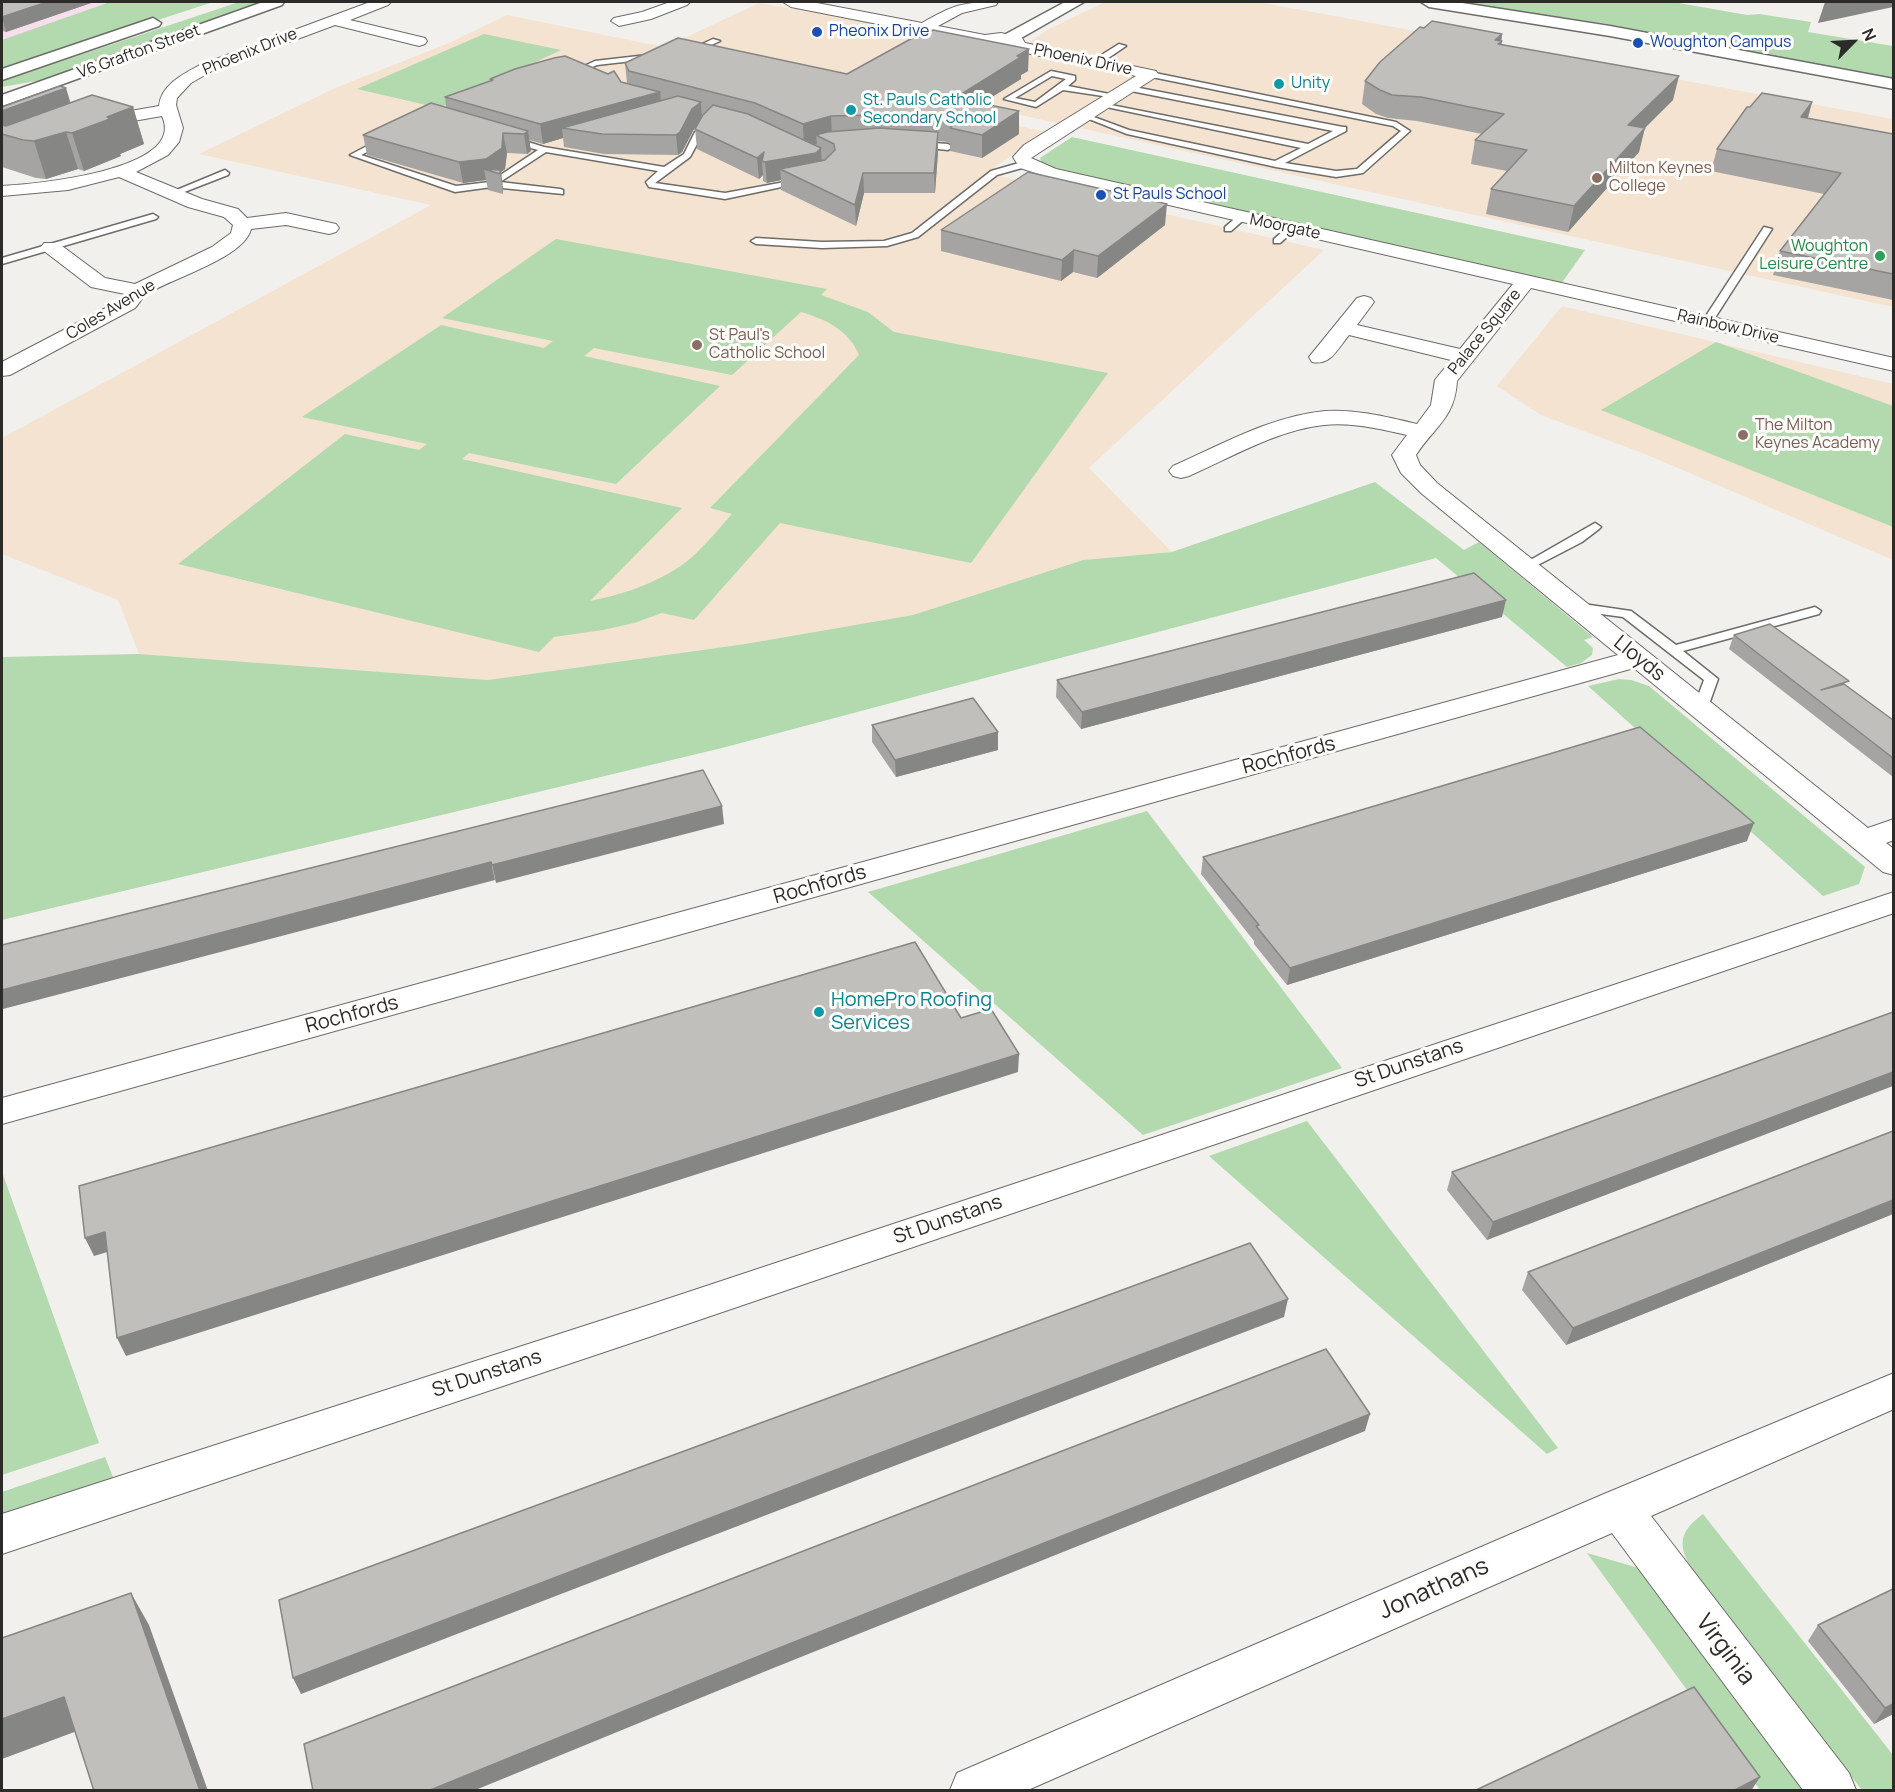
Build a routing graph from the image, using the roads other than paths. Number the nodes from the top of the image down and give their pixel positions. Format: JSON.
{"nodes":[{"id":1,"x":276,"y":2,"type":"edge"},
{"id":2,"x":383,"y":2,"type":"edge"},
{"id":3,"x":682,"y":2,"type":"edge"},
{"id":4,"x":791,"y":2,"type":"edge"},
{"id":5,"x":990,"y":2,"type":"edge"},
{"id":6,"x":1076,"y":2,"type":"edge"},
{"id":7,"x":1429,"y":2,"type":"edge"},
{"id":8,"x":174,"y":16,"type":"dead end"},
{"id":9,"x":332,"y":20,"type":"junction"},
{"id":10,"x":619,"y":21,"type":"dead end"},
{"id":11,"x":924,"y":28,"type":"junction"},
{"id":12,"x":419,"y":41,"type":"dead end"},
{"id":13,"x":716,"y":41,"type":"dead end"},
{"id":14,"x":1013,"y":42,"type":"junction"},
{"id":15,"x":1122,"y":46,"type":"dead end"},
{"id":16,"x":680,"y":54,"type":"edge"},
{"id":17,"x":669,"y":55,"type":"edge"},
{"id":18,"x":234,"y":57,"type":"junction"},
{"id":19,"x":1095,"y":63,"type":"junction"},
{"id":20,"x":267,"y":65,"type":"dead end"},
{"id":21,"x":584,"y":68,"type":"junction"},
{"id":22,"x":573,"y":70,"type":"edge"},
{"id":23,"x":88,"y":71,"type":"junction"},
{"id":24,"x":1150,"y":74,"type":"junction"},
{"id":25,"x":2,"y":75,"type":"edge"},
{"id":26,"x":602,"y":79,"type":"edge"},
{"id":27,"x":1893,"y":84,"type":"edge"},
{"id":28,"x":1062,"y":87,"type":"junction"},
{"id":29,"x":2,"y":91,"type":"edge"},
{"id":30,"x":1115,"y":96,"type":"junction"},
{"id":31,"x":2,"y":101,"type":"edge"},
{"id":32,"x":168,"y":110,"type":"junction"},
{"id":33,"x":1340,"y":112,"type":"junction"},
{"id":34,"x":1083,"y":115,"type":"junction"},
{"id":35,"x":702,"y":117,"type":"edge"},
{"id":36,"x":1340,"y":130,"type":"junction"},
{"id":37,"x":81,"y":132,"type":"edge"},
{"id":38,"x":395,"y":135,"type":"edge"},
{"id":39,"x":499,"y":136,"type":"edge"},
{"id":40,"x":566,"y":143,"type":"edge"},
{"id":41,"x":906,"y":145,"type":"edge"},
{"id":42,"x":948,"y":147,"type":"edge"},
{"id":43,"x":1310,"y":147,"type":"junction"},
{"id":44,"x":543,"y":149,"type":"junction"},
{"id":45,"x":1026,"y":164,"type":"junction"},
{"id":46,"x":1276,"y":164,"type":"junction"},
{"id":47,"x":665,"y":170,"type":"junction"},
{"id":48,"x":122,"y":172,"type":"junction"},
{"id":49,"x":225,"y":173,"type":"dead end"},
{"id":50,"x":812,"y":179,"type":"edge"},
{"id":51,"x":492,"y":184,"type":"junction"},
{"id":52,"x":2,"y":191,"type":"edge"},
{"id":53,"x":560,"y":192,"type":"dead end"},
{"id":54,"x":171,"y":194,"type":"junction"},
{"id":55,"x":153,"y":217,"type":"dead end"},
{"id":56,"x":243,"y":224,"type":"junction"},
{"id":57,"x":329,"y":228,"type":"dead end"},
{"id":58,"x":1767,"y":230,"type":"dead end"},
{"id":59,"x":756,"y":241,"type":"dead end"},
{"id":60,"x":51,"y":247,"type":"junction"},
{"id":61,"x":2,"y":261,"type":"edge"},
{"id":62,"x":1526,"y":280,"type":"junction"},
{"id":63,"x":1563,"y":288,"type":"joint"},
{"id":64,"x":138,"y":291,"type":"junction"},
{"id":65,"x":1364,"y":302,"type":"dead end"},
{"id":66,"x":1707,"y":322,"type":"junction"},
{"id":67,"x":1345,"y":328,"type":"junction"},
{"id":68,"x":1463,"y":356,"type":"junction"},
{"id":69,"x":1320,"y":357,"type":"dead end"},
{"id":70,"x":1893,"y":364,"type":"edge"},
{"id":71,"x":2,"y":370,"type":"edge"},
{"id":72,"x":1416,"y":437,"type":"junction"},
{"id":73,"x":1181,"y":471,"type":"dead end"},
{"id":74,"x":1595,"y":526,"type":"dead end"},
{"id":75,"x":1526,"y":566,"type":"junction"},
{"id":76,"x":1576,"y":607,"type":"junction"},
{"id":77,"x":1815,"y":611,"type":"dead end"},
{"id":78,"x":1673,"y":650,"type":"junction"},
{"id":79,"x":1639,"y":658,"type":"junction"},
{"id":80,"x":1701,"y":707,"type":"junction"},
{"id":81,"x":1893,"y":829,"type":"edge"},
{"id":82,"x":1864,"y":840,"type":"junction"},
{"id":83,"x":1893,"y":866,"type":"edge"},
{"id":84,"x":1893,"y":902,"type":"edge"},
{"id":85,"x":2,"y":1111,"type":"edge"},
{"id":86,"x":1893,"y":1390,"type":"edge"},
{"id":87,"x":1619,"y":1508,"type":"junction"},
{"id":88,"x":2,"y":1534,"type":"edge"},
{"id":89,"x":974,"y":1791,"type":"edge"},
{"id":90,"x":1832,"y":1791,"type":"edge"}],
"edges":[{"from":1,"to":23,"type":"street","name":"V6 Grafton Street"},
{"from":2,"to":9,"type":"street","name":"Phoenix Drive"},
{"from":3,"to":10,"type":"street"},
{"from":4,"to":11,"type":"street"},
{"from":5,"to":11,"type":"street"},
{"from":6,"to":14,"type":"street"},
{"from":7,"to":27,"type":"street"},
{"from":8,"to":25,"type":"street","name":"V6 Grafton Street"},
{"from":9,"to":12,"type":"street"},
{"from":9,"to":18,"type":"street","name":"Phoenix Drive"},
{"from":11,"to":14,"type":"street","name":"Phoenix Drive"},
{"from":13,"to":16,"type":"lane"},
{"from":14,"to":19,"type":"street","name":"Phoenix Drive"},
{"from":15,"to":19,"type":"lane"},
{"from":17,"to":21,"type":"lane"},
{"from":18,"to":20,"type":"street"},
{"from":18,"to":32,"type":"street","name":"Phoenix Drive"},
{"from":19,"to":24,"type":"street","name":"Phoenix Drive"},
{"from":21,"to":22,"type":"lane"},
{"from":21,"to":26,"type":"lane"},
{"from":23,"to":29,"type":"street"},
{"from":23,"to":31,"type":"street","name":"V6 Grafton Street"},
{"from":24,"to":30,"type":"street"},
{"from":24,"to":33,"type":"lane"},
{"from":28,"to":28,"type":"lane"},
{"from":28,"to":30,"type":"lane"},
{"from":30,"to":34,"type":"street"},
{"from":30,"to":36,"type":"lane"},
{"from":30,"to":43,"type":"lane"},
{"from":32,"to":37,"type":"street"},
{"from":32,"to":48,"type":"street"},
{"from":33,"to":36,"type":"lane"},
{"from":33,"to":46,"type":"lane"},
{"from":34,"to":45,"type":"street"},
{"from":34,"to":46,"type":"lane"},
{"from":35,"to":47,"type":"lane"},
{"from":36,"to":43,"type":"lane"},
{"from":38,"to":51,"type":"lane"},
{"from":39,"to":44,"type":"lane"},
{"from":40,"to":44,"type":"lane"},
{"from":41,"to":42,"type":"lane"},
{"from":43,"to":46,"type":"lane"},
{"from":44,"to":47,"type":"lane"},
{"from":44,"to":51,"type":"lane"},
{"from":45,"to":59,"type":"lane"},
{"from":45,"to":62,"type":"street","name":"Moorgate"},
{"from":47,"to":50,"type":"lane"},
{"from":48,"to":52,"type":"street"},
{"from":48,"to":54,"type":"street"},
{"from":49,"to":54,"type":"lane"},
{"from":51,"to":53,"type":"lane"},
{"from":54,"to":56,"type":"street"},
{"from":55,"to":60,"type":"lane"},
{"from":56,"to":57,"type":"street"},
{"from":56,"to":64,"type":"street","name":"Coles Avenue"},
{"from":58,"to":66,"type":"lane"},
{"from":60,"to":61,"type":"lane"},
{"from":60,"to":64,"type":"street"},
{"from":62,"to":63,"type":"street","name":"Moorgate"},
{"from":62,"to":68,"type":"street","name":"Palace Square"},
{"from":63,"to":66,"type":"street","name":"Rainbow Drive"},
{"from":64,"to":71,"type":"street","name":"Coles Avenue"},
{"from":65,"to":67,"type":"street"},
{"from":66,"to":70,"type":"street","name":"Rainbow Drive"},
{"from":67,"to":68,"type":"street"},
{"from":67,"to":69,"type":"street"},
{"from":68,"to":72,"type":"street","name":"Palace Square"},
{"from":72,"to":73,"type":"street"},
{"from":72,"to":75,"type":"street","name":"Lloyds"},
{"from":74,"to":75,"type":"lane"},
{"from":75,"to":76,"type":"street","name":"Lloyds"},
{"from":76,"to":78,"type":"lane"},
{"from":76,"to":79,"type":"street","name":"Lloyds"},
{"from":77,"to":78,"type":"lane"},
{"from":78,"to":80,"type":"lane"},
{"from":79,"to":80,"type":"street","name":"Lloyds"},
{"from":79,"to":85,"type":"street","name":"Rochfords"},
{"from":80,"to":82,"type":"street","name":"Lloyds"},
{"from":81,"to":82,"type":"street"},
{"from":82,"to":83,"type":"street","name":"Lloyds"},
{"from":84,"to":88,"type":"street","name":"St Dunstans"},
{"from":86,"to":87,"type":"street","name":"Jonathans"},
{"from":87,"to":89,"type":"street","name":"Jonathans"},
{"from":87,"to":90,"type":"street","name":"Virginia"}]}
